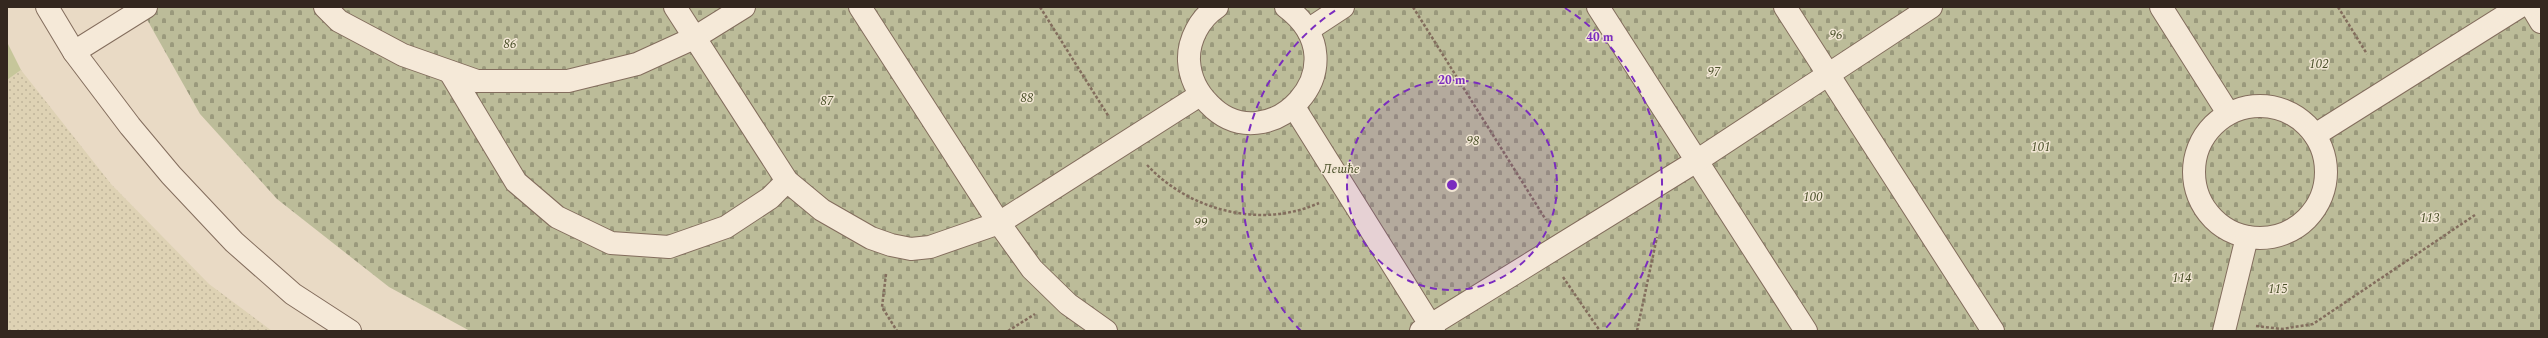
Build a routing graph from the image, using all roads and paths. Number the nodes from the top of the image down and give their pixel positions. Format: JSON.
{"nodes":[{"id":1,"x":47,"y":7,"type":"edge"},
{"id":2,"x":146,"y":7,"type":"edge"},
{"id":3,"x":325,"y":7,"type":"edge"},
{"id":4,"x":674,"y":7,"type":"edge"},
{"id":5,"x":744,"y":7,"type":"edge"},
{"id":6,"x":860,"y":7,"type":"edge"},
{"id":7,"x":1217,"y":7,"type":"edge"},
{"id":8,"x":1286,"y":7,"type":"edge"},
{"id":9,"x":1343,"y":7,"type":"edge"},
{"id":10,"x":1413,"y":7,"type":"edge"},
{"id":11,"x":1598,"y":7,"type":"edge"},
{"id":12,"x":1785,"y":7,"type":"edge"},
{"id":13,"x":1931,"y":7,"type":"edge"},
{"id":14,"x":2161,"y":7,"type":"edge"},
{"id":15,"x":2338,"y":7,"type":"edge"},
{"id":16,"x":2519,"y":7,"type":"edge"},
{"id":17,"x":2532,"y":7,"type":"edge"},
{"id":18,"x":2541,"y":22,"type":"edge"},
{"id":19,"x":1308,"y":30,"type":"junction"},
{"id":20,"x":694,"y":38,"type":"junction"},
{"id":21,"x":74,"y":52,"type":"junction"},
{"id":22,"x":2367,"y":54,"type":"dead end"},
{"id":23,"x":450,"y":72,"type":"junction"},
{"id":24,"x":1828,"y":75,"type":"junction"},
{"id":25,"x":1200,"y":95,"type":"junction"},
{"id":26,"x":1294,"y":107,"type":"junction"},
{"id":27,"x":2228,"y":113,"type":"junction"},
{"id":28,"x":2315,"y":135,"type":"junction"},
{"id":29,"x":1695,"y":162,"type":"junction"},
{"id":30,"x":787,"y":181,"type":"junction"},
{"id":31,"x":2475,"y":215,"type":"dead end"},
{"id":32,"x":999,"y":223,"type":"junction"},
{"id":33,"x":1657,"y":237,"type":"dead end"},
{"id":34,"x":2247,"y":237,"type":"junction"},
{"id":35,"x":890,"y":245,"type":"junction"},
{"id":36,"x":1554,"y":249,"type":"junction"},
{"id":37,"x":1037,"y":313,"type":"dead end"},
{"id":38,"x":2225,"y":326,"type":"edge"},
{"id":39,"x":1104,"y":330,"type":"edge"},
{"id":40,"x":1428,"y":330,"type":"edge"},
{"id":41,"x":350,"y":331,"type":"edge"},
{"id":42,"x":897,"y":331,"type":"edge"},
{"id":43,"x":1008,"y":331,"type":"edge"},
{"id":44,"x":1600,"y":331,"type":"edge"},
{"id":45,"x":1637,"y":331,"type":"edge"},
{"id":46,"x":1806,"y":331,"type":"edge"},
{"id":47,"x":1993,"y":331,"type":"edge"}],
"edges":[{"from":1,"to":21,"type":"street"},
{"from":2,"to":21,"type":"street"},
{"from":3,"to":23,"type":"street"},
{"from":4,"to":20,"type":"street"},
{"from":5,"to":20,"type":"street"},
{"from":6,"to":32,"type":"street"},
{"from":7,"to":25,"type":"street"},
{"from":8,"to":19,"type":"street"},
{"from":9,"to":19,"type":"street"},
{"from":10,"to":36,"type":"path"},
{"from":11,"to":29,"type":"street"},
{"from":12,"to":24,"type":"street"},
{"from":13,"to":24,"type":"street"},
{"from":14,"to":27,"type":"street"},
{"from":15,"to":22,"type":"path"},
{"from":16,"to":28,"type":"street"},
{"from":17,"to":18,"type":"street"},
{"from":19,"to":26,"type":"street"},
{"from":20,"to":23,"type":"street"},
{"from":20,"to":30,"type":"street"},
{"from":21,"to":41,"type":"street"},
{"from":23,"to":30,"type":"street"},
{"from":24,"to":29,"type":"street"},
{"from":24,"to":47,"type":"street"},
{"from":25,"to":26,"type":"street"},
{"from":25,"to":32,"type":"street"},
{"from":26,"to":40,"type":"street"},
{"from":27,"to":28,"type":"street"},
{"from":27,"to":34,"type":"street"},
{"from":28,"to":34,"type":"street"},
{"from":29,"to":36,"type":"street"},
{"from":29,"to":46,"type":"street"},
{"from":30,"to":35,"type":"street"},
{"from":31,"to":38,"type":"path"},
{"from":32,"to":35,"type":"street"},
{"from":32,"to":39,"type":"street"},
{"from":33,"to":45,"type":"path"},
{"from":34,"to":38,"type":"street"},
{"from":35,"to":42,"type":"path"},
{"from":36,"to":40,"type":"street"},
{"from":36,"to":44,"type":"path"},
{"from":37,"to":43,"type":"path"}]}
